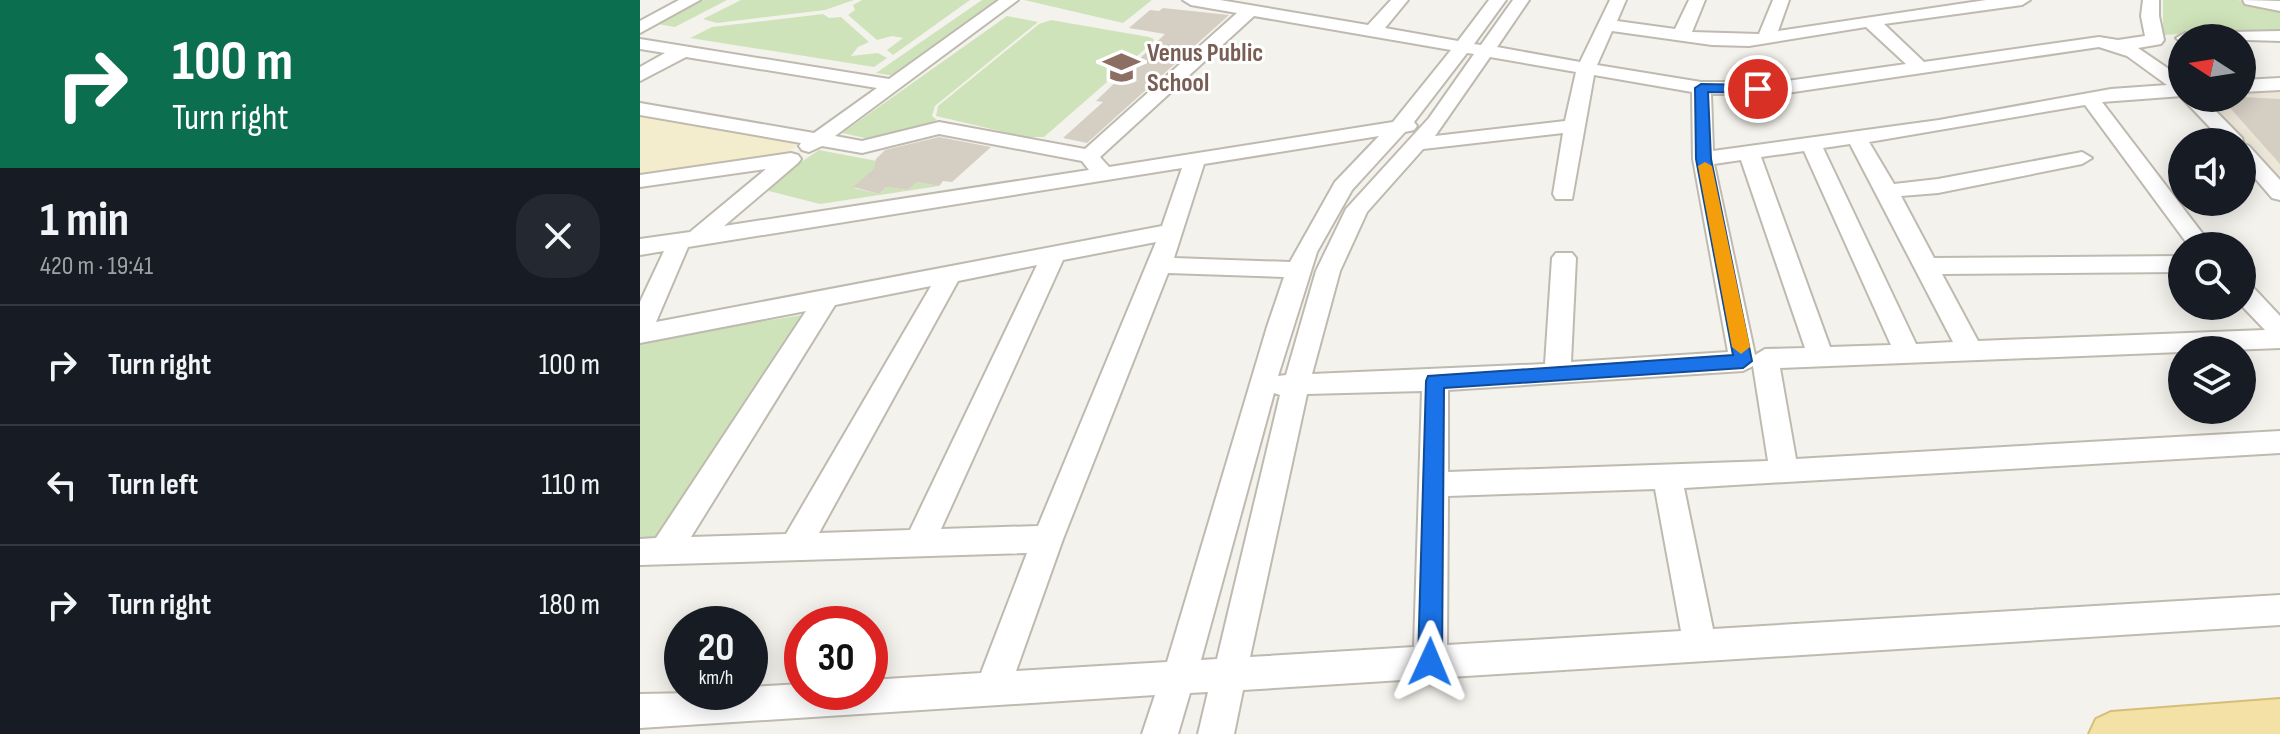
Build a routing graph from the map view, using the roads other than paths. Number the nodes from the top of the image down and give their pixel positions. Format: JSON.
{"nodes":[{"id":1,"x":692,"y":0,"type":"edge"},
{"id":2,"x":1010,"y":0,"type":"edge"},
{"id":3,"x":1191,"y":0,"type":"edge"},
{"id":4,"x":1400,"y":0,"type":"edge"},
{"id":5,"x":1498,"y":0,"type":"edge"},
{"id":6,"x":1521,"y":0,"type":"edge"},
{"id":7,"x":1618,"y":0,"type":"edge"},
{"id":8,"x":1697,"y":0,"type":"edge"},
{"id":9,"x":1781,"y":0,"type":"edge"},
{"id":10,"x":2022,"y":0,"type":"edge"},
{"id":11,"x":2151,"y":0,"type":"edge"},
{"id":12,"x":2251,"y":0,"type":"edge"},
{"id":13,"x":2280,"y":6,"type":"edge"},
{"id":14,"x":1249,"y":11,"type":"junction"},
{"id":15,"x":1870,"y":21,"type":"junction"},
{"id":16,"x":1607,"y":25,"type":"junction"},
{"id":17,"x":640,"y":28,"type":"edge"},
{"id":18,"x":1372,"y":32,"type":"junction"},
{"id":19,"x":1681,"y":36,"type":"junction"},
{"id":20,"x":2256,"y":36,"type":"edge"},
{"id":21,"x":2280,"y":36,"type":"edge"},
{"id":22,"x":1766,"y":39,"type":"junction"},
{"id":23,"x":2168,"y":39,"type":"edge"},
{"id":24,"x":2155,"y":40,"type":"junction"},
{"id":25,"x":640,"y":44,"type":"edge"},
{"id":26,"x":2120,"y":45,"type":"junction"},
{"id":27,"x":1476,"y":49,"type":"junction"},
{"id":28,"x":683,"y":51,"type":"junction"},
{"id":29,"x":1918,"y":66,"type":"junction"},
{"id":30,"x":1586,"y":69,"type":"junction"},
{"id":31,"x":640,"y":75,"type":"edge"},
{"id":32,"x":2168,"y":79,"type":"edge"},
{"id":33,"x":2280,"y":84,"type":"edge"},
{"id":34,"x":893,"y":85,"type":"junction"},
{"id":35,"x":2256,"y":85,"type":"edge"},
{"id":36,"x":1701,"y":88,"type":"junction"},
{"id":37,"x":2168,"y":91,"type":"edge"},
{"id":38,"x":2090,"y":99,"type":"junction"},
{"id":39,"x":640,"y":109,"type":"edge"},
{"id":40,"x":2206,"y":112,"type":"edge"},
{"id":41,"x":1574,"y":126,"type":"junction"},
{"id":42,"x":2221,"y":128,"type":"edge"},
{"id":43,"x":1408,"y":135,"type":"junction"},
{"id":44,"x":1857,"y":138,"type":"junction"},
{"id":45,"x":816,"y":140,"type":"junction"},
{"id":46,"x":1811,"y":144,"type":"junction"},
{"id":47,"x":1749,"y":153,"type":"junction"},
{"id":48,"x":1196,"y":158,"type":"junction"},
{"id":49,"x":2082,"y":158,"type":"dead end"},
{"id":50,"x":791,"y":159,"type":"junction"},
{"id":51,"x":1703,"y":159,"type":"junction"},
{"id":52,"x":1096,"y":164,"type":"junction"},
{"id":53,"x":2256,"y":166,"type":"edge"},
{"id":54,"x":640,"y":181,"type":"edge"},
{"id":55,"x":1887,"y":191,"type":"junction"},
{"id":56,"x":2280,"y":193,"type":"edge"},
{"id":57,"x":1564,"y":194,"type":"dead end"},
{"id":58,"x":1171,"y":232,"type":"junction"},
{"id":59,"x":2190,"y":232,"type":"edge"},
{"id":60,"x":689,"y":238,"type":"junction"},
{"id":61,"x":640,"y":247,"type":"edge"},
{"id":62,"x":1054,"y":255,"type":"junction"},
{"id":63,"x":1564,"y":258,"type":"dead end"},
{"id":64,"x":2168,"y":264,"type":"edge"},
{"id":65,"x":1160,"y":265,"type":"junction"},
{"id":66,"x":1925,"y":266,"type":"junction"},
{"id":67,"x":1298,"y":270,"type":"junction"},
{"id":68,"x":950,"y":274,"type":"junction"},
{"id":69,"x":827,"y":298,"type":"junction"},
{"id":70,"x":2256,"y":306,"type":"edge"},
{"id":71,"x":640,"y":331,"type":"edge"},
{"id":72,"x":2280,"y":331,"type":"edge"},
{"id":73,"x":2280,"y":339,"type":"edge"},
{"id":74,"x":1970,"y":350,"type":"junction"},
{"id":75,"x":1908,"y":353,"type":"junction"},
{"id":76,"x":1821,"y":357,"type":"junction"},
{"id":77,"x":1754,"y":360,"type":"junction"},
{"id":78,"x":1558,"y":372,"type":"junction"},
{"id":79,"x":1435,"y":381,"type":"junction"},
{"id":80,"x":1263,"y":385,"type":"junction"},
{"id":81,"x":1296,"y":385,"type":"junction"},
{"id":82,"x":2280,"y":442,"type":"edge"},
{"id":83,"x":1784,"y":472,"type":"junction"},
{"id":84,"x":1667,"y":477,"type":"junction"},
{"id":85,"x":1433,"y":485,"type":"junction"},
{"id":86,"x":1048,"y":539,"type":"junction"},
{"id":87,"x":919,"y":543,"type":"junction"},
{"id":88,"x":795,"y":547,"type":"junction"},
{"id":89,"x":652,"y":551,"type":"edge"},
{"id":90,"x":2280,"y":610,"type":"edge"},
{"id":91,"x":1700,"y":645,"type":"junction"},
{"id":92,"x":1430,"y":662,"type":"junction"},
{"id":93,"x":1229,"y":676,"type":"junction"},
{"id":94,"x":1178,"y":679,"type":"junction"},
{"id":95,"x":992,"y":690,"type":"junction"},
{"id":96,"x":640,"y":711,"type":"edge"},
{"id":97,"x":2280,"y":721,"type":"edge"},
{"id":98,"x":1160,"y":734,"type":"edge"},
{"id":99,"x":1216,"y":734,"type":"edge"},
{"id":100,"x":2111,"y":734,"type":"edge"}],
"edges":[{"from":1,"to":17,"type":"street"},
{"from":2,"to":34,"type":"street"},
{"from":3,"to":14,"type":"street"},
{"from":4,"to":18,"type":"street"},
{"from":5,"to":27,"type":"street"},
{"from":6,"to":27,"type":"street"},
{"from":7,"to":16,"type":"street"},
{"from":8,"to":19,"type":"street"},
{"from":9,"to":22,"type":"street"},
{"from":10,"to":15,"type":"street"},
{"from":11,"to":24,"type":"street"},
{"from":12,"to":13,"type":"street"},
{"from":14,"to":18,"type":"street"},
{"from":14,"to":52,"type":"street"},
{"from":15,"to":22,"type":"street"},
{"from":15,"to":29,"type":"street"},
{"from":16,"to":19,"type":"street"},
{"from":16,"to":30,"type":"street"},
{"from":18,"to":27,"type":"street"},
{"from":19,"to":22,"type":"street"},
{"from":20,"to":21,"type":"street"},
{"from":23,"to":24,"type":"street"},
{"from":24,"to":26,"type":"street"},
{"from":25,"to":28,"type":"street"},
{"from":26,"to":29,"type":"street"},
{"from":26,"to":32,"type":"street"},
{"from":27,"to":30,"type":"street"},
{"from":27,"to":43,"type":"street"},
{"from":27,"to":43,"type":"street"},
{"from":28,"to":31,"type":"street"},
{"from":28,"to":34,"type":"street"},
{"from":29,"to":36,"type":"street"},
{"from":30,"to":36,"type":"street"},
{"from":30,"to":41,"type":"street"},
{"from":33,"to":35,"type":"street"},
{"from":34,"to":45,"type":"street"},
{"from":36,"to":51,"type":"street"},
{"from":37,"to":38,"type":"street"},
{"from":38,"to":44,"type":"street"},
{"from":38,"to":59,"type":"street"},
{"from":39,"to":45,"type":"street"},
{"from":40,"to":42,"type":"street"},
{"from":41,"to":43,"type":"street"},
{"from":41,"to":57,"type":"street"},
{"from":43,"to":48,"type":"street"},
{"from":43,"to":67,"type":"street"},
{"from":43,"to":81,"type":"street"},
{"from":44,"to":46,"type":"street"},
{"from":44,"to":55,"type":"street"},
{"from":45,"to":50,"type":"street"},
{"from":45,"to":52,"type":"street"},
{"from":46,"to":47,"type":"street"},
{"from":46,"to":75,"type":"street"},
{"from":47,"to":51,"type":"street"},
{"from":47,"to":76,"type":"street"},
{"from":48,"to":52,"type":"street"},
{"from":48,"to":58,"type":"street"},
{"from":49,"to":55,"type":"street"},
{"from":50,"to":54,"type":"street"},
{"from":50,"to":60,"type":"street"},
{"from":51,"to":77,"type":"street"},
{"from":52,"to":60,"type":"street"},
{"from":53,"to":56,"type":"street"},
{"from":55,"to":66,"type":"street"},
{"from":58,"to":62,"type":"street"},
{"from":58,"to":65,"type":"street"},
{"from":60,"to":61,"type":"street"},
{"from":60,"to":71,"type":"street"},
{"from":62,"to":68,"type":"street"},
{"from":62,"to":87,"type":"street"},
{"from":63,"to":78,"type":"street"},
{"from":64,"to":66,"type":"street"},
{"from":65,"to":67,"type":"street"},
{"from":65,"to":86,"type":"street"},
{"from":66,"to":74,"type":"street"},
{"from":67,"to":80,"type":"street"},
{"from":68,"to":69,"type":"street"},
{"from":68,"to":88,"type":"street"},
{"from":69,"to":71,"type":"street"},
{"from":69,"to":89,"type":"street"},
{"from":70,"to":72,"type":"street"},
{"from":73,"to":74,"type":"street"},
{"from":74,"to":75,"type":"street"},
{"from":75,"to":76,"type":"street"},
{"from":76,"to":77,"type":"street"},
{"from":77,"to":78,"type":"street"},
{"from":77,"to":83,"type":"street"},
{"from":78,"to":79,"type":"street"},
{"from":79,"to":81,"type":"street"},
{"from":79,"to":85,"type":"street"},
{"from":80,"to":81,"type":"street"},
{"from":80,"to":94,"type":"street"},
{"from":81,"to":93,"type":"street"},
{"from":82,"to":83,"type":"street"},
{"from":83,"to":84,"type":"street"},
{"from":84,"to":85,"type":"street"},
{"from":84,"to":91,"type":"street"},
{"from":85,"to":92,"type":"street"},
{"from":86,"to":87,"type":"street"},
{"from":86,"to":95,"type":"street"},
{"from":87,"to":88,"type":"street"},
{"from":88,"to":89,"type":"street"},
{"from":90,"to":91,"type":"street"},
{"from":91,"to":92,"type":"street"},
{"from":92,"to":93,"type":"street"},
{"from":93,"to":94,"type":"street"},
{"from":93,"to":99,"type":"street"},
{"from":94,"to":95,"type":"street"},
{"from":94,"to":98,"type":"street"},
{"from":95,"to":96,"type":"street"},
{"from":97,"to":100,"type":"main road"}]}
